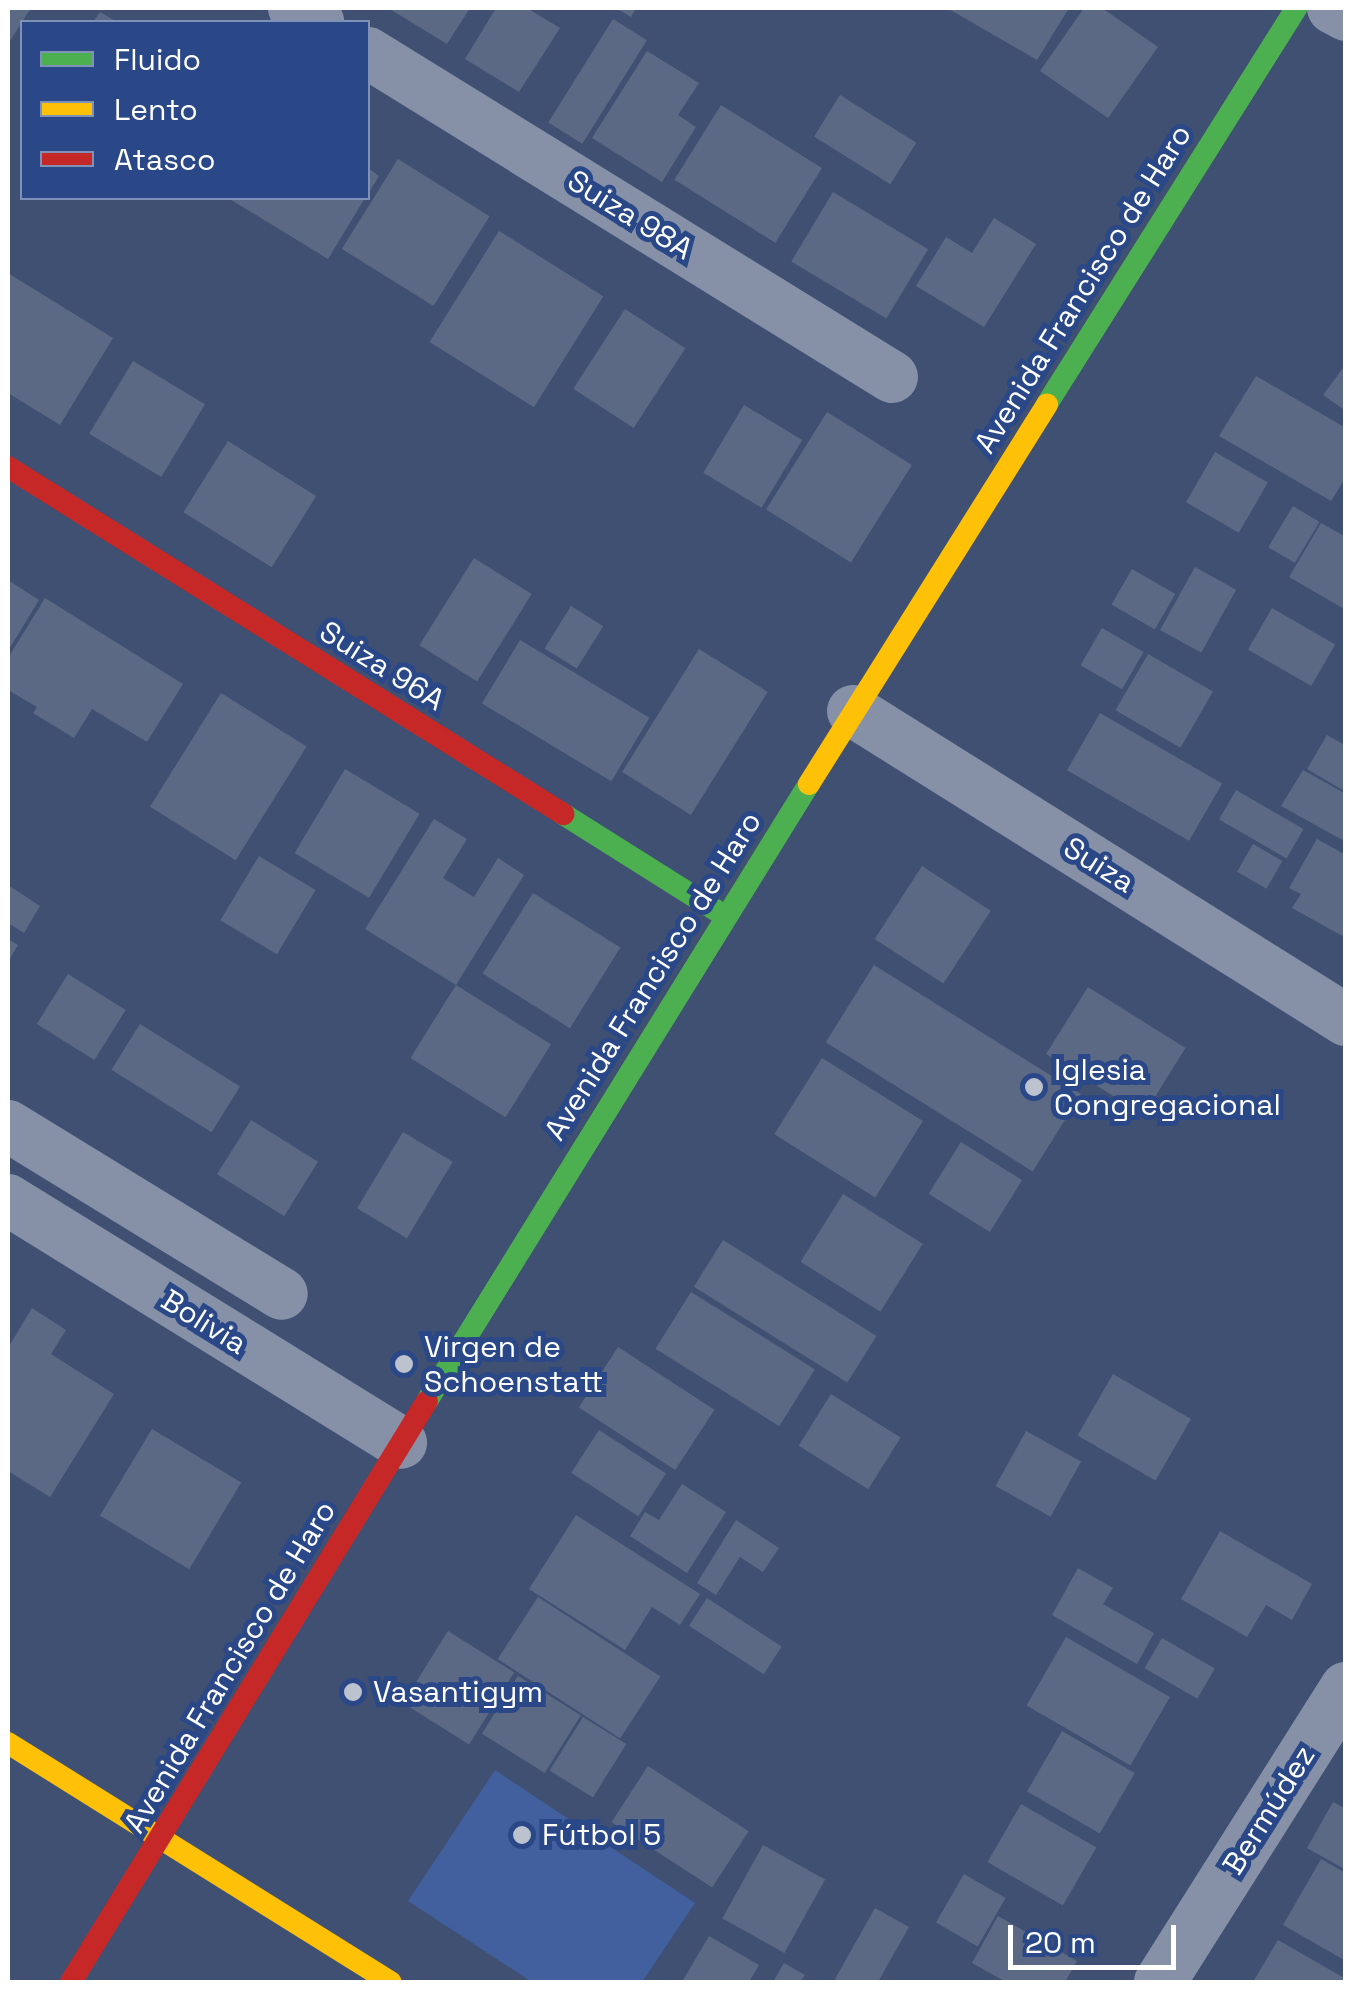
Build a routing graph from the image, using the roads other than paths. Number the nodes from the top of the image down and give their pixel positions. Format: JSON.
{"nodes":[{"id":1,"x":1296,"y":8,"type":"edge"},
{"id":2,"x":1332,"y":8,"type":"edge"},
{"id":3,"x":1346,"y":16,"type":"edge"},
{"id":4,"x":370,"y":54,"type":"edge"},
{"id":5,"x":892,"y":377,"type":"dead end"},
{"id":6,"x":8,"y":467,"type":"edge"},
{"id":7,"x":852,"y":712,"type":"junction"},
{"id":8,"x":725,"y":916,"type":"junction"},
{"id":9,"x":1346,"y":1020,"type":"edge"},
{"id":10,"x":8,"y":1126,"type":"edge"},
{"id":11,"x":8,"y":1200,"type":"edge"},
{"id":12,"x":282,"y":1294,"type":"dead end"},
{"id":13,"x":401,"y":1443,"type":"junction"},
{"id":14,"x":1346,"y":1688,"type":"edge"},
{"id":15,"x":8,"y":1742,"type":"edge"},
{"id":16,"x":160,"y":1838,"type":"junction"},
{"id":17,"x":71,"y":1982,"type":"edge"},
{"id":18,"x":391,"y":1982,"type":"edge"},
{"id":19,"x":1160,"y":1982,"type":"edge"}],
"edges":[{"from":1,"to":7,"type":"main road","name":"Avenida Francisco de Haro"},
{"from":2,"to":3,"type":"street"},
{"from":4,"to":5,"type":"street","name":"Suiza 98A"},
{"from":6,"to":8,"type":"main road","name":"Suiza 96A"},
{"from":7,"to":8,"type":"main road","name":"Avenida Francisco de Haro"},
{"from":7,"to":9,"type":"street","name":"Suiza"},
{"from":8,"to":13,"type":"main road","name":"Avenida Francisco de Haro"},
{"from":10,"to":12,"type":"street"},
{"from":11,"to":13,"type":"street","name":"Bolivia"},
{"from":13,"to":16,"type":"main road","name":"Avenida Francisco de Haro"},
{"from":14,"to":19,"type":"street","name":"Bermúdez"},
{"from":15,"to":16,"type":"main road"},
{"from":16,"to":17,"type":"main road","name":"Avenida Francisco de Haro"},
{"from":16,"to":18,"type":"main road"}]}
